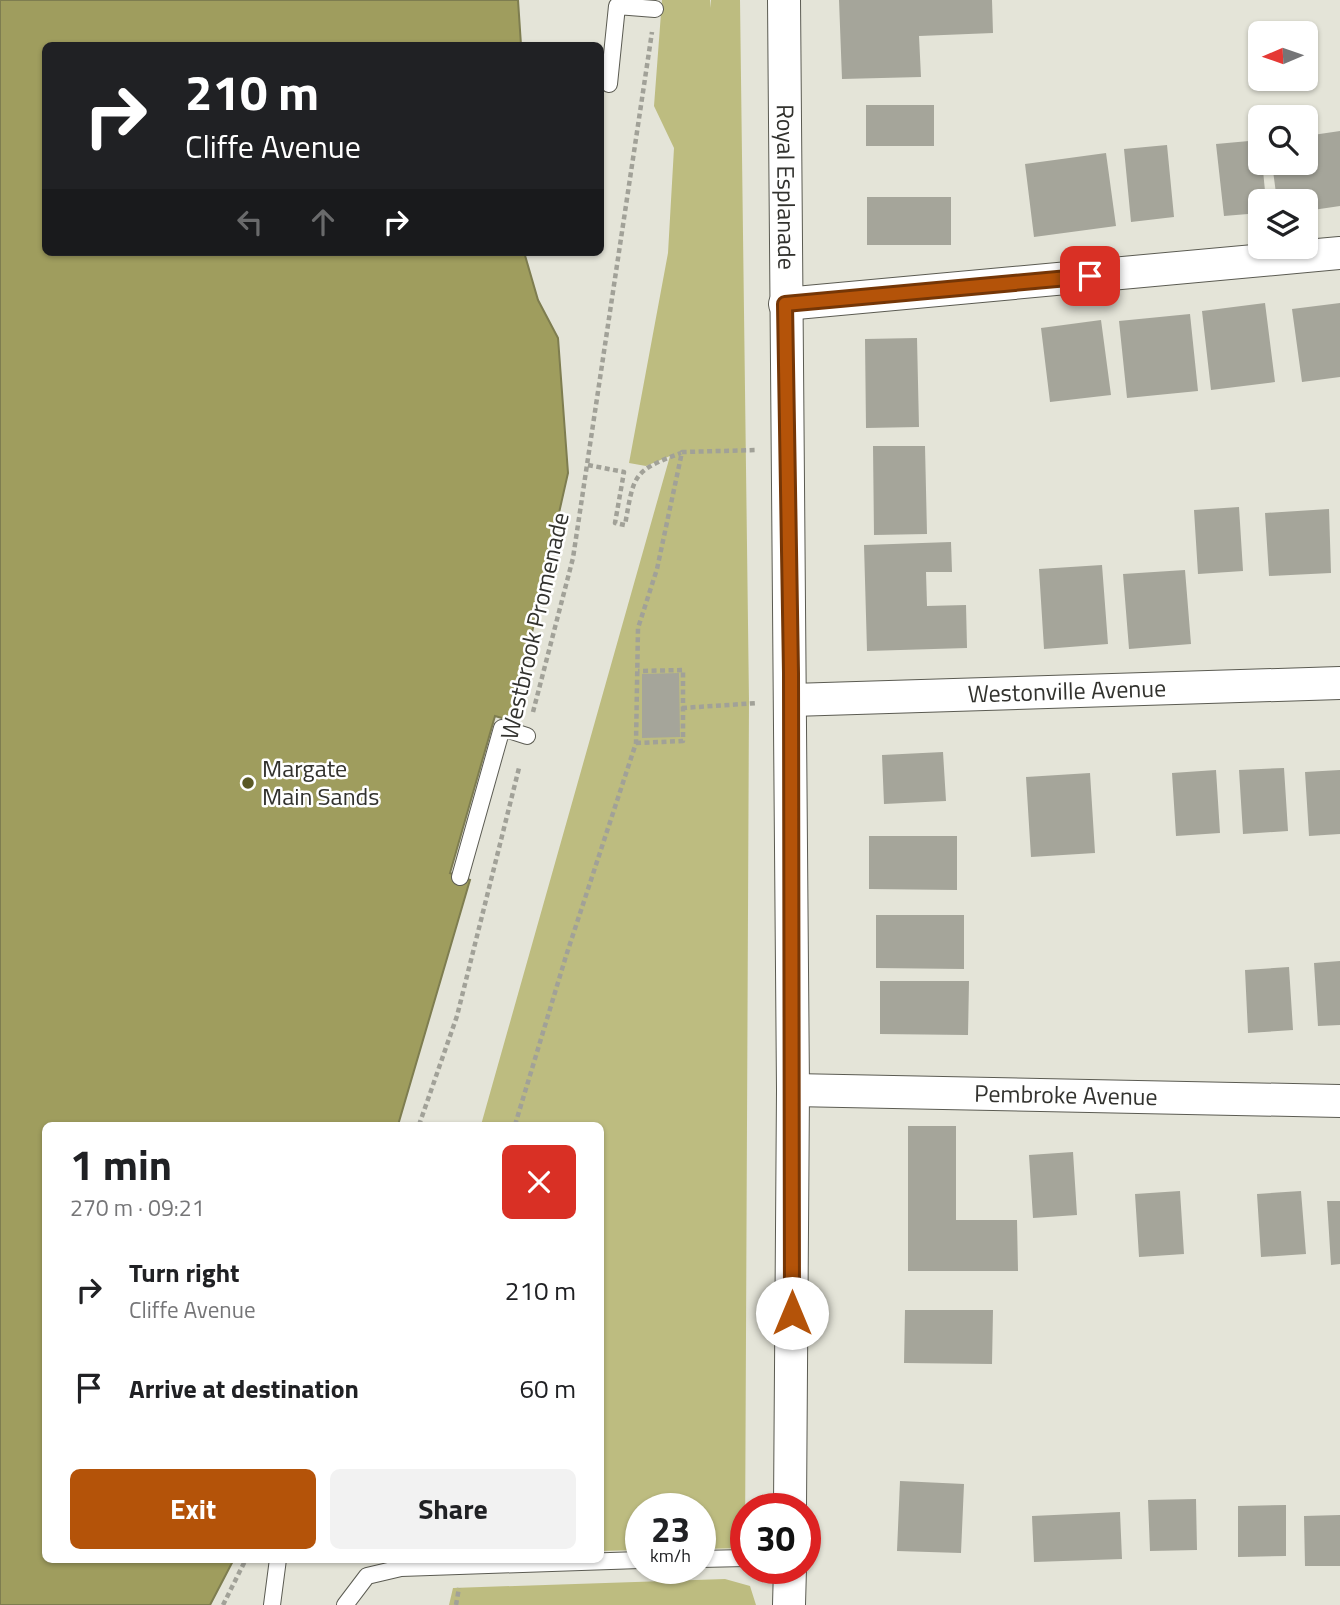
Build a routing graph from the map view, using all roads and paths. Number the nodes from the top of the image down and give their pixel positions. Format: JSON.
{"nodes":[{"id":1,"x":784,"y":0,"type":"edge"},
{"id":2,"x":655,"y":9,"type":"joint"},
{"id":3,"x":609,"y":85,"type":"dead end"},
{"id":4,"x":1340,"y":253,"type":"edge"},
{"id":5,"x":785,"y":304,"type":"junction"},
{"id":6,"x":789,"y":450,"type":"junction"},
{"id":7,"x":682,"y":452,"type":"junction"},
{"id":8,"x":588,"y":465,"type":"junction"},
{"id":9,"x":638,"y":671,"type":"junction"},
{"id":10,"x":1340,"y":683,"type":"edge"},
{"id":11,"x":792,"y":700,"type":"junction"},
{"id":12,"x":682,"y":708,"type":"junction"},
{"id":13,"x":527,"y":736,"type":"junction"},
{"id":14,"x":636,"y":743,"type":"junction"},
{"id":15,"x":460,"y":877,"type":"dead end"},
{"id":16,"x":793,"y":1090,"type":"junction"},
{"id":17,"x":1340,"y":1101,"type":"edge"},
{"id":18,"x":420,"y":1122,"type":"edge"},
{"id":19,"x":517,"y":1122,"type":"edge"},
{"id":20,"x":790,"y":1493,"type":"edge"},
{"id":21,"x":604,"y":1561,"type":"edge"},
{"id":22,"x":625,"y":1561,"type":"edge"},
{"id":23,"x":244,"y":1563,"type":"edge"},
{"id":24,"x":277,"y":1563,"type":"edge"},
{"id":25,"x":550,"y":1563,"type":"edge"},
{"id":26,"x":790,"y":1584,"type":"edge"},
{"id":27,"x":223,"y":1605,"type":"edge"},
{"id":28,"x":272,"y":1605,"type":"edge"},
{"id":29,"x":345,"y":1605,"type":"edge"},
{"id":30,"x":789,"y":1605,"type":"edge"}],
"edges":[{"from":1,"to":5,"type":"street","name":"Royal Esplanade"},
{"from":2,"to":3,"type":"lane"},
{"from":2,"to":8,"type":"path","name":"Westbrook Promenade"},
{"from":4,"to":5,"type":"street"},
{"from":5,"to":6,"type":"street","name":"Royal Esplanade"},
{"from":6,"to":7,"type":"path"},
{"from":6,"to":11,"type":"street","name":"Royal Esplanade"},
{"from":7,"to":8,"type":"path"},
{"from":7,"to":9,"type":"path"},
{"from":8,"to":13,"type":"path","name":"Westbrook Promenade"},
{"from":9,"to":12,"type":"path"},
{"from":9,"to":14,"type":"path"},
{"from":10,"to":11,"type":"street","name":"Westonville Avenue"},
{"from":11,"to":12,"type":"path"},
{"from":11,"to":16,"type":"street","name":"Royal Esplanade"},
{"from":12,"to":14,"type":"path"},
{"from":13,"to":15,"type":"lane"},
{"from":13,"to":18,"type":"path","name":"Westbrook Promenade"},
{"from":14,"to":19,"type":"path"},
{"from":16,"to":17,"type":"street","name":"Pembroke Avenue"},
{"from":16,"to":20,"type":"street","name":"Royal Esplanade"},
{"from":21,"to":22,"type":"lane"},
{"from":23,"to":27,"type":"path"},
{"from":24,"to":28,"type":"lane"},
{"from":25,"to":29,"type":"lane"},
{"from":26,"to":30,"type":"street"}]}
